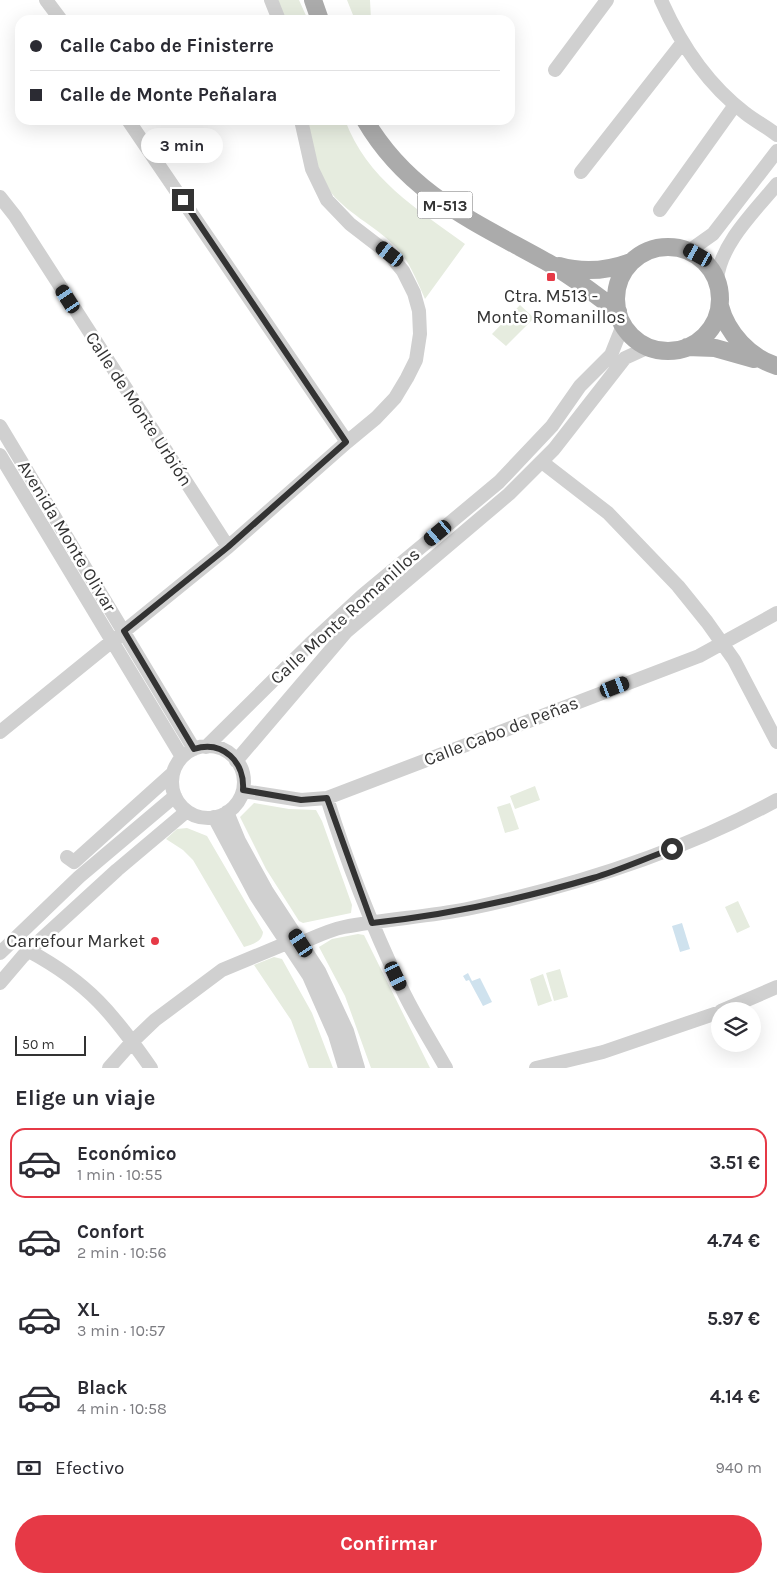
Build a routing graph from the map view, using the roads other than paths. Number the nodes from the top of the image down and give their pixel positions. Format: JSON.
{"nodes":[{"id":1,"x":46,"y":0,"type":"edge"},
{"id":2,"x":271,"y":0,"type":"edge"},
{"id":3,"x":313,"y":0,"type":"edge"},
{"id":4,"x":607,"y":0,"type":"edge"},
{"id":5,"x":660,"y":0,"type":"edge"},
{"id":6,"x":56,"y":15,"type":"edge"},
{"id":7,"x":277,"y":15,"type":"edge"},
{"id":8,"x":318,"y":15,"type":"edge"},
{"id":9,"x":683,"y":42,"type":"junction"},
{"id":10,"x":555,"y":70,"type":"dead end"},
{"id":11,"x":735,"y":104,"type":"junction"},
{"id":12,"x":131,"y":125,"type":"edge"},
{"id":13,"x":302,"y":125,"type":"edge"},
{"id":14,"x":369,"y":125,"type":"edge"},
{"id":15,"x":777,"y":135,"type":"edge"},
{"id":16,"x":777,"y":151,"type":"edge"},
{"id":17,"x":581,"y":172,"type":"dead end"},
{"id":18,"x":777,"y":184,"type":"edge"},
{"id":19,"x":0,"y":197,"type":"edge"},
{"id":20,"x":660,"y":210,"type":"dead end"},
{"id":21,"x":689,"y":250,"type":"junction"},
{"id":22,"x":547,"y":262,"type":"junction"},
{"id":23,"x":631,"y":262,"type":"junction"},
{"id":24,"x":717,"y":279,"type":"junction"},
{"id":25,"x":720,"y":306,"type":"junction"},
{"id":26,"x":620,"y":318,"type":"junction"},
{"id":27,"x":649,"y":347,"type":"junction"},
{"id":28,"x":686,"y":347,"type":"junction"},
{"id":29,"x":772,"y":364,"type":"edge"},
{"id":30,"x":552,"y":426,"type":"junction"},
{"id":31,"x":2,"y":433,"type":"edge"},
{"id":32,"x":564,"y":436,"type":"junction"},
{"id":33,"x":346,"y":442,"type":"junction"},
{"id":34,"x":0,"y":455,"type":"edge"},
{"id":35,"x":542,"y":462,"type":"junction"},
{"id":36,"x":512,"y":468,"type":"junction"},
{"id":37,"x":521,"y":482,"type":"junction"},
{"id":38,"x":228,"y":547,"type":"junction"},
{"id":39,"x":777,"y":613,"type":"edge"},
{"id":40,"x":124,"y":631,"type":"junction"},
{"id":41,"x":112,"y":641,"type":"junction"},
{"id":42,"x":723,"y":644,"type":"junction"},
{"id":43,"x":2,"y":727,"type":"edge"},
{"id":44,"x":777,"y":742,"type":"edge"},
{"id":45,"x":200,"y":748,"type":"junction"},
{"id":46,"x":182,"y":757,"type":"junction"},
{"id":47,"x":236,"y":761,"type":"junction"},
{"id":48,"x":173,"y":773,"type":"junction"},
{"id":49,"x":243,"y":790,"type":"junction"},
{"id":50,"x":175,"y":796,"type":"junction"},
{"id":51,"x":327,"y":798,"type":"junction"},
{"id":52,"x":777,"y":800,"type":"edge"},
{"id":53,"x":187,"y":811,"type":"junction"},
{"id":54,"x":221,"y":815,"type":"junction"},
{"id":55,"x":106,"y":855,"type":"junction"},
{"id":56,"x":67,"y":857,"type":"dead end"},
{"id":57,"x":118,"y":869,"type":"junction"},
{"id":58,"x":372,"y":923,"type":"junction"},
{"id":59,"x":301,"y":943,"type":"junction"},
{"id":60,"x":286,"y":944,"type":"junction"},
{"id":61,"x":1,"y":949,"type":"edge"},
{"id":62,"x":26,"y":954,"type":"junction"},
{"id":63,"x":0,"y":983,"type":"edge"},
{"id":64,"x":777,"y":987,"type":"edge"},
{"id":65,"x":743,"y":1002,"type":"edge"},
{"id":66,"x":711,"y":1015,"type":"edge"},
{"id":67,"x":132,"y":1042,"type":"junction"},
{"id":68,"x":110,"y":1068,"type":"edge"},
{"id":69,"x":151,"y":1068,"type":"edge"},
{"id":70,"x":345,"y":1068,"type":"edge"},
{"id":71,"x":358,"y":1068,"type":"edge"},
{"id":72,"x":446,"y":1068,"type":"edge"},
{"id":73,"x":536,"y":1068,"type":"edge"}],
"edges":[{"from":1,"to":6,"type":"street"},
{"from":2,"to":7,"type":"street"},
{"from":3,"to":8,"type":"main road"},
{"from":4,"to":10,"type":"street"},
{"from":5,"to":9,"type":"street"},
{"from":9,"to":11,"type":"street"},
{"from":9,"to":17,"type":"street"},
{"from":11,"to":15,"type":"street"},
{"from":11,"to":20,"type":"street"},
{"from":12,"to":33,"type":"street"},
{"from":13,"to":33,"type":"street"},
{"from":14,"to":22,"type":"main road","number":"M-513"},
{"from":16,"to":21,"type":"street"},
{"from":18,"to":24,"type":"street"},
{"from":19,"to":38,"type":"street","name":"Calle de Monte Urbión"},
{"from":21,"to":23,"type":"main road"},
{"from":21,"to":24,"type":"main road"},
{"from":22,"to":23,"type":"main road","number":"M-513"},
{"from":22,"to":26,"type":"main road","number":"M-513"},
{"from":23,"to":26,"type":"main road"},
{"from":24,"to":25,"type":"main road"},
{"from":25,"to":28,"type":"main road"},
{"from":25,"to":29,"type":"main road"},
{"from":26,"to":27,"type":"main road"},
{"from":26,"to":30,"type":"street","name":"Calle Monte Romanillos"},
{"from":27,"to":28,"type":"main road"},
{"from":27,"to":32,"type":"street","name":"Calle Monte Romanillos"},
{"from":28,"to":29,"type":"main road"},
{"from":30,"to":32,"type":"street"},
{"from":30,"to":36,"type":"street","name":"Calle Monte Romanillos"},
{"from":31,"to":40,"type":"street","name":"Avenida Monte Olivar"},
{"from":32,"to":35,"type":"street","name":"Calle Monte Romanillos"},
{"from":33,"to":38,"type":"street"},
{"from":34,"to":41,"type":"street","name":"Avenida Monte Olivar"},
{"from":35,"to":37,"type":"street","name":"Calle Monte Romanillos"},
{"from":35,"to":42,"type":"street"},
{"from":36,"to":37,"type":"street"},
{"from":36,"to":45,"type":"street","name":"Calle Monte Romanillos"},
{"from":37,"to":47,"type":"street","name":"Calle Monte Romanillos"},
{"from":38,"to":40,"type":"street"},
{"from":39,"to":42,"type":"street","name":"Calle Cabo de Peñas"},
{"from":40,"to":41,"type":"street"},
{"from":40,"to":45,"type":"street","name":"Avenida Monte Olivar"},
{"from":41,"to":43,"type":"street"},
{"from":41,"to":46,"type":"street","name":"Avenida Monte Olivar"},
{"from":42,"to":44,"type":"street"},
{"from":42,"to":51,"type":"street","name":"Calle Cabo de Peñas"},
{"from":45,"to":46,"type":"street"},
{"from":45,"to":47,"type":"street"},
{"from":46,"to":48,"type":"street"},
{"from":47,"to":49,"type":"street"},
{"from":48,"to":50,"type":"street"},
{"from":48,"to":56,"type":"street"},
{"from":49,"to":51,"type":"street","name":"Calle Cabo de Peñas"},
{"from":49,"to":54,"type":"street"},
{"from":50,"to":53,"type":"street"},
{"from":50,"to":55,"type":"street"},
{"from":51,"to":58,"type":"street"},
{"from":52,"to":58,"type":"street"},
{"from":53,"to":54,"type":"street"},
{"from":53,"to":57,"type":"street"},
{"from":54,"to":59,"type":"street"},
{"from":54,"to":60,"type":"street"},
{"from":55,"to":57,"type":"street"},
{"from":55,"to":61,"type":"street"},
{"from":57,"to":62,"type":"street"},
{"from":58,"to":59,"type":"street"},
{"from":58,"to":72,"type":"street"},
{"from":59,"to":71,"type":"street"},
{"from":60,"to":67,"type":"street"},
{"from":60,"to":70,"type":"street"},
{"from":61,"to":62,"type":"street"},
{"from":62,"to":63,"type":"street"},
{"from":62,"to":67,"type":"street"},
{"from":64,"to":65,"type":"street"},
{"from":66,"to":73,"type":"street"},
{"from":67,"to":68,"type":"street"},
{"from":67,"to":69,"type":"street"}]}
